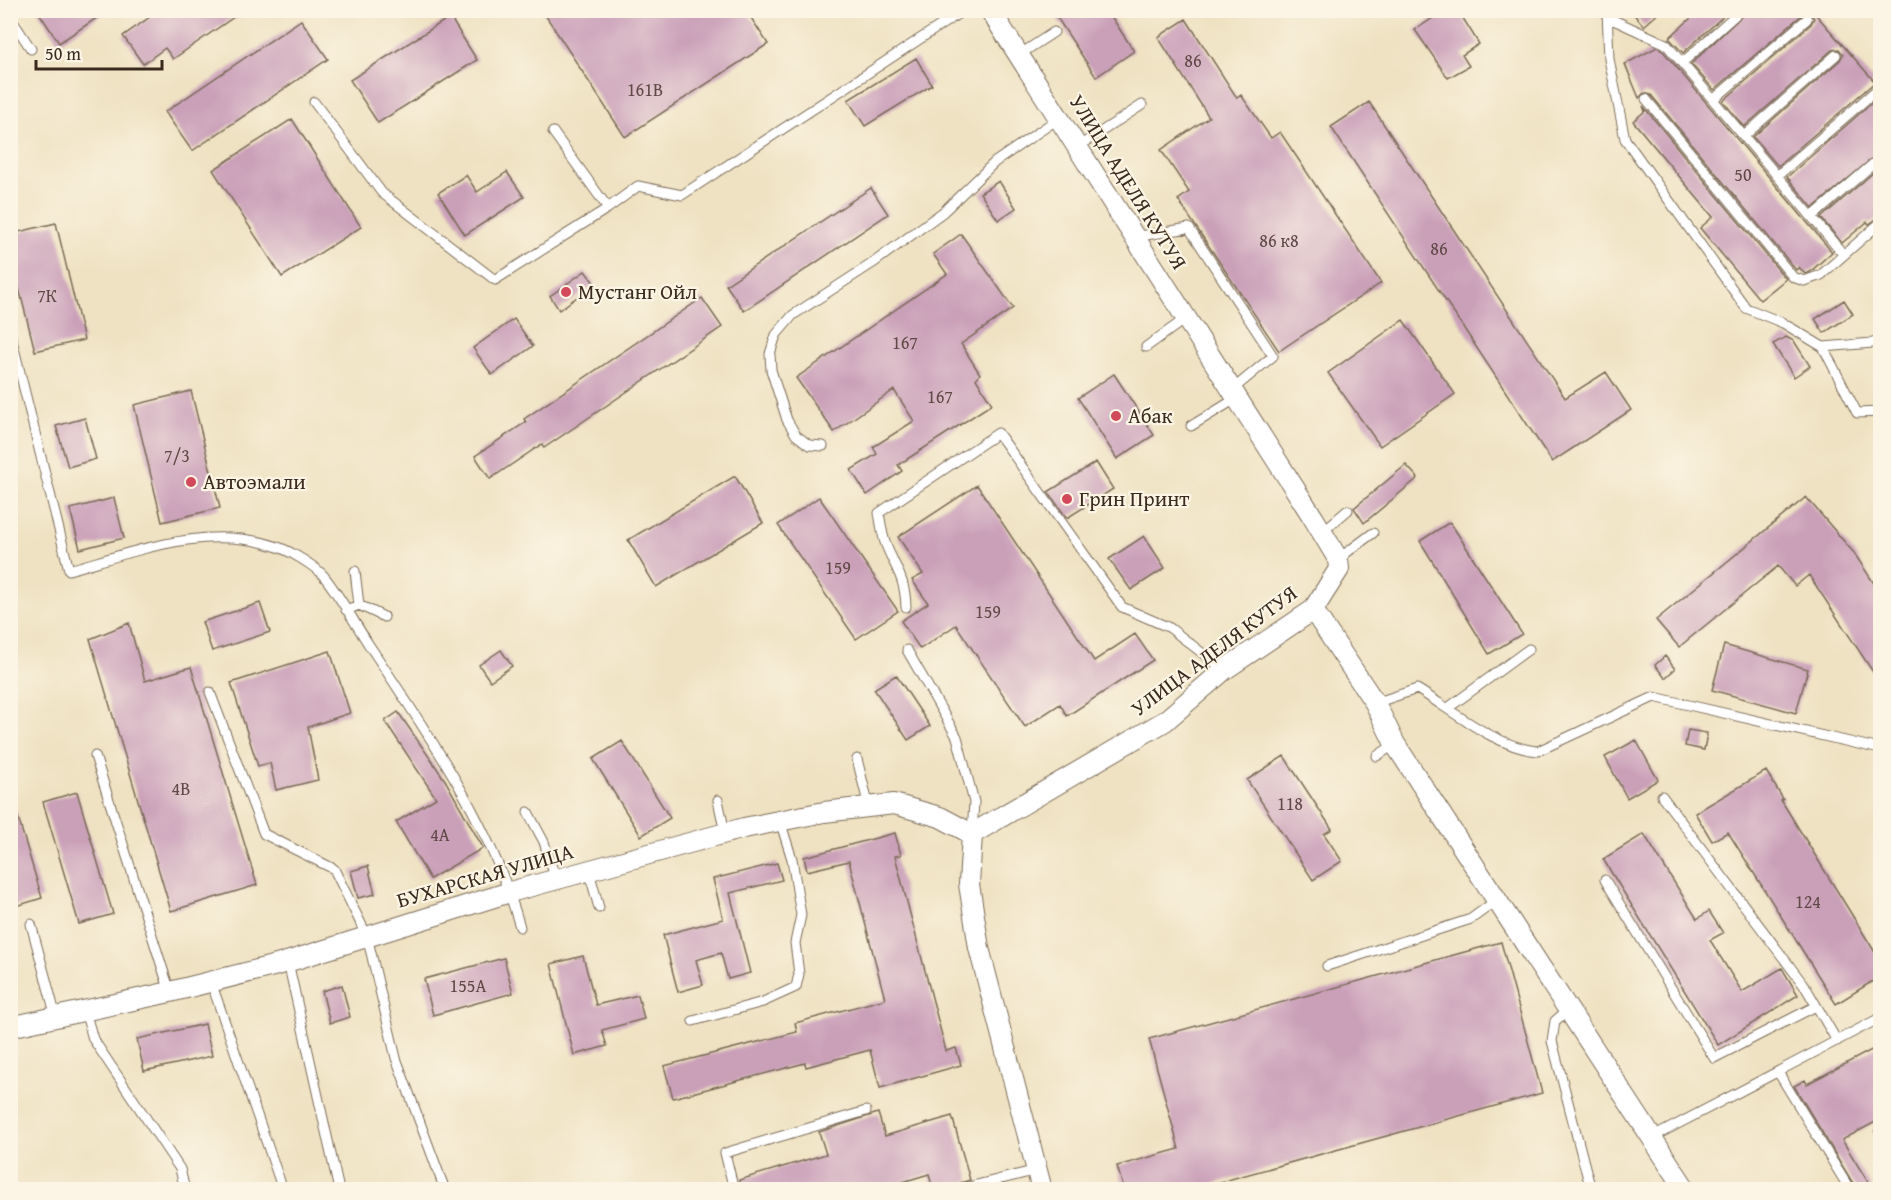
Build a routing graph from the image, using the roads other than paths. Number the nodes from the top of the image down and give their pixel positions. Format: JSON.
{"nodes":[{"id":1,"x":964,"y":10,"type":"edge"},
{"id":2,"x":990,"y":10,"type":"edge"},
{"id":3,"x":1741,"y":10,"type":"edge"},
{"id":4,"x":1607,"y":14,"type":"edge"},
{"id":5,"x":10,"y":17,"type":"edge"},
{"id":6,"x":1807,"y":19,"type":"dead end"},
{"id":7,"x":1054,"y":32,"type":"dead end"},
{"id":8,"x":31,"y":49,"type":"dead end"},
{"id":9,"x":1836,"y":55,"type":"dead end"},
{"id":10,"x":1018,"y":56,"type":"junction"},
{"id":11,"x":1682,"y":63,"type":"junction"},
{"id":12,"x":1881,"y":87,"type":"edge"},
{"id":13,"x":1646,"y":99,"type":"dead end"},
{"id":14,"x":1713,"y":100,"type":"junction"},
{"id":15,"x":314,"y":102,"type":"dead end"},
{"id":16,"x":1142,"y":105,"type":"dead end"},
{"id":17,"x":1059,"y":118,"type":"junction"},
{"id":18,"x":554,"y":132,"type":"dead end"},
{"id":19,"x":1744,"y":136,"type":"junction"},
{"id":20,"x":1079,"y":146,"type":"junction"},
{"id":21,"x":1881,"y":158,"type":"edge"},
{"id":22,"x":1777,"y":176,"type":"junction"},
{"id":23,"x":608,"y":208,"type":"junction"},
{"id":24,"x":1812,"y":217,"type":"junction"},
{"id":25,"x":1881,"y":223,"type":"edge"},
{"id":26,"x":1134,"y":237,"type":"junction"},
{"id":27,"x":1843,"y":254,"type":"junction"},
{"id":28,"x":1185,"y":320,"type":"junction"},
{"id":29,"x":10,"y":332,"type":"edge"},
{"id":30,"x":1881,"y":340,"type":"edge"},
{"id":31,"x":1146,"y":347,"type":"dead end"},
{"id":32,"x":1823,"y":347,"type":"junction"},
{"id":33,"x":1235,"y":394,"type":"junction"},
{"id":34,"x":1881,"y":412,"type":"edge"},
{"id":35,"x":1191,"y":426,"type":"dead end"},
{"id":36,"x":823,"y":446,"type":"dead end"},
{"id":37,"x":1348,"y":510,"type":"dead end"},
{"id":38,"x":1322,"y":532,"type":"junction"},
{"id":39,"x":1373,"y":532,"type":"dead end"},
{"id":40,"x":1338,"y":559,"type":"junction"},
{"id":41,"x":355,"y":571,"type":"dead end"},
{"id":42,"x":359,"y":605,"type":"junction"},
{"id":43,"x":906,"y":607,"type":"dead end"},
{"id":44,"x":346,"y":610,"type":"junction"},
{"id":45,"x":1313,"y":610,"type":"junction"},
{"id":46,"x":384,"y":617,"type":"dead end"},
{"id":47,"x":1529,"y":649,"type":"dead end"},
{"id":48,"x":908,"y":650,"type":"dead end"},
{"id":49,"x":1224,"y":670,"type":"junction"},
{"id":50,"x":210,"y":692,"type":"dead end"},
{"id":51,"x":1375,"y":703,"type":"junction"},
{"id":52,"x":1448,"y":708,"type":"junction"},
{"id":53,"x":1395,"y":744,"type":"junction"},
{"id":54,"x":1881,"y":749,"type":"edge"},
{"id":55,"x":95,"y":756,"type":"dead end"},
{"id":56,"x":1377,"y":756,"type":"dead end"},
{"id":57,"x":857,"y":759,"type":"dead end"},
{"id":58,"x":1662,"y":796,"type":"dead end"},
{"id":59,"x":718,"y":800,"type":"dead end"},
{"id":60,"x":869,"y":807,"type":"junction"},
{"id":61,"x":528,"y":812,"type":"dead end"},
{"id":62,"x":780,"y":821,"type":"junction"},
{"id":63,"x":725,"y":833,"type":"junction"},
{"id":64,"x":972,"y":834,"type":"junction"},
{"id":65,"x":588,"y":870,"type":"junction"},
{"id":66,"x":556,"y":879,"type":"junction"},
{"id":67,"x":1605,"y":880,"type":"dead end"},
{"id":68,"x":510,"y":892,"type":"junction"},
{"id":69,"x":1497,"y":900,"type":"junction"},
{"id":70,"x":599,"y":908,"type":"dead end"},
{"id":71,"x":31,"y":924,"type":"dead end"},
{"id":72,"x":520,"y":927,"type":"dead end"},
{"id":73,"x":367,"y":936,"type":"junction"},
{"id":74,"x":288,"y":962,"type":"junction"},
{"id":75,"x":1327,"y":966,"type":"dead end"},
{"id":76,"x":211,"y":982,"type":"junction"},
{"id":77,"x":170,"y":992,"type":"junction"},
{"id":78,"x":1816,"y":1006,"type":"junction"},
{"id":79,"x":1569,"y":1009,"type":"junction"},
{"id":80,"x":85,"y":1011,"type":"junction"},
{"id":81,"x":56,"y":1017,"type":"junction"},
{"id":82,"x":1881,"y":1018,"type":"edge"},
{"id":83,"x":693,"y":1021,"type":"dead end"},
{"id":84,"x":10,"y":1027,"type":"edge"},
{"id":85,"x":1836,"y":1041,"type":"junction"},
{"id":86,"x":1778,"y":1072,"type":"junction"},
{"id":87,"x":866,"y":1111,"type":"dead end"},
{"id":88,"x":1653,"y":1137,"type":"junction"},
{"id":89,"x":1037,"y":1170,"type":"junction"},
{"id":90,"x":185,"y":1190,"type":"edge"},
{"id":91,"x":283,"y":1190,"type":"edge"},
{"id":92,"x":339,"y":1190,"type":"edge"},
{"id":93,"x":444,"y":1190,"type":"edge"},
{"id":94,"x":734,"y":1190,"type":"edge"},
{"id":95,"x":957,"y":1190,"type":"edge"},
{"id":96,"x":1042,"y":1190,"type":"edge"},
{"id":97,"x":1591,"y":1190,"type":"edge"},
{"id":98,"x":1686,"y":1190,"type":"edge"},
{"id":99,"x":1850,"y":1190,"type":"edge"}],
"edges":[{"from":1,"to":23,"type":"lane"},
{"from":2,"to":10,"type":"street","name":"УЛИЦА АДЕЛЯ КУТУЯ"},
{"from":3,"to":11,"type":"lane"},
{"from":4,"to":11,"type":"lane"},
{"from":4,"to":32,"type":"lane"},
{"from":5,"to":8,"type":"lane"},
{"from":6,"to":14,"type":"lane"},
{"from":7,"to":10,"type":"lane"},
{"from":9,"to":19,"type":"lane"},
{"from":10,"to":17,"type":"street","name":"УЛИЦА АДЕЛЯ КУТУЯ"},
{"from":11,"to":14,"type":"lane"},
{"from":12,"to":22,"type":"lane"},
{"from":13,"to":27,"type":"lane"},
{"from":14,"to":19,"type":"lane"},
{"from":15,"to":23,"type":"lane"},
{"from":16,"to":20,"type":"lane"},
{"from":17,"to":20,"type":"street","name":"УЛИЦА АДЕЛЯ КУТУЯ"},
{"from":17,"to":36,"type":"lane"},
{"from":18,"to":23,"type":"lane"},
{"from":19,"to":22,"type":"lane"},
{"from":20,"to":26,"type":"street","name":"УЛИЦА АДЕЛЯ КУТУЯ"},
{"from":21,"to":24,"type":"lane"},
{"from":22,"to":24,"type":"lane"},
{"from":24,"to":27,"type":"lane"},
{"from":25,"to":27,"type":"lane"},
{"from":26,"to":28,"type":"street","name":"УЛИЦА АДЕЛЯ КУТУЯ"},
{"from":26,"to":33,"type":"lane"},
{"from":28,"to":31,"type":"lane"},
{"from":28,"to":33,"type":"street","name":"УЛИЦА АДЕЛЯ КУТУЯ"},
{"from":29,"to":44,"type":"lane"},
{"from":30,"to":32,"type":"lane"},
{"from":32,"to":34,"type":"lane"},
{"from":33,"to":35,"type":"lane"},
{"from":33,"to":38,"type":"street","name":"УЛИЦА АДЕЛЯ КУТУЯ"},
{"from":37,"to":38,"type":"lane"},
{"from":38,"to":40,"type":"street","name":"УЛИЦА АДЕЛЯ КУТУЯ"},
{"from":39,"to":40,"type":"lane"},
{"from":40,"to":45,"type":"street","name":"УЛИЦА АДЕЛЯ КУТУЯ"},
{"from":41,"to":42,"type":"lane"},
{"from":42,"to":44,"type":"lane"},
{"from":42,"to":46,"type":"lane"},
{"from":43,"to":49,"type":"lane"},
{"from":44,"to":68,"type":"lane"},
{"from":45,"to":49,"type":"street","name":"УЛИЦА АДЕЛЯ КУТУЯ"},
{"from":45,"to":51,"type":"street"},
{"from":47,"to":52,"type":"lane"},
{"from":48,"to":64,"type":"lane"},
{"from":49,"to":64,"type":"street","name":"УЛИЦА АДЕЛЯ КУТУЯ"},
{"from":50,"to":73,"type":"lane"},
{"from":51,"to":52,"type":"lane"},
{"from":51,"to":53,"type":"street"},
{"from":52,"to":54,"type":"lane"},
{"from":53,"to":56,"type":"lane"},
{"from":53,"to":69,"type":"street"},
{"from":55,"to":77,"type":"lane"},
{"from":57,"to":60,"type":"lane"},
{"from":58,"to":78,"type":"lane"},
{"from":59,"to":63,"type":"lane"},
{"from":60,"to":62,"type":"street","name":"БУХАРСКАЯ УЛИЦА"},
{"from":60,"to":64,"type":"street","name":"БУХАРСКАЯ УЛИЦА"},
{"from":61,"to":66,"type":"lane"},
{"from":62,"to":63,"type":"street","name":"БУХАРСКАЯ УЛИЦА"},
{"from":62,"to":83,"type":"lane"},
{"from":63,"to":65,"type":"street","name":"БУХАРСКАЯ УЛИЦА"},
{"from":64,"to":89,"type":"street"},
{"from":65,"to":66,"type":"street","name":"БУХАРСКАЯ УЛИЦА"},
{"from":65,"to":70,"type":"lane"},
{"from":66,"to":68,"type":"street","name":"БУХАРСКАЯ УЛИЦА"},
{"from":67,"to":78,"type":"lane"},
{"from":68,"to":72,"type":"lane"},
{"from":68,"to":73,"type":"street","name":"БУХАРСКАЯ УЛИЦА"},
{"from":69,"to":75,"type":"lane"},
{"from":69,"to":79,"type":"street"},
{"from":71,"to":81,"type":"lane"},
{"from":73,"to":74,"type":"street","name":"БУХАРСКАЯ УЛИЦА"},
{"from":73,"to":93,"type":"lane"},
{"from":74,"to":76,"type":"street","name":"БУХАРСКАЯ УЛИЦА"},
{"from":74,"to":92,"type":"lane"},
{"from":76,"to":77,"type":"street","name":"БУХАРСКАЯ УЛИЦА"},
{"from":76,"to":91,"type":"lane"},
{"from":77,"to":80,"type":"street","name":"БУХАРСКАЯ УЛИЦА"},
{"from":78,"to":85,"type":"lane"},
{"from":79,"to":88,"type":"street"},
{"from":79,"to":97,"type":"lane"},
{"from":80,"to":81,"type":"street","name":"БУХАРСКАЯ УЛИЦА"},
{"from":80,"to":90,"type":"lane"},
{"from":81,"to":84,"type":"street","name":"БУХАРСКАЯ УЛИЦА"},
{"from":82,"to":85,"type":"lane"},
{"from":85,"to":86,"type":"lane"},
{"from":86,"to":88,"type":"lane"},
{"from":86,"to":99,"type":"lane"},
{"from":87,"to":94,"type":"lane"},
{"from":88,"to":98,"type":"street"},
{"from":89,"to":95,"type":"lane"},
{"from":89,"to":96,"type":"street"}]}
